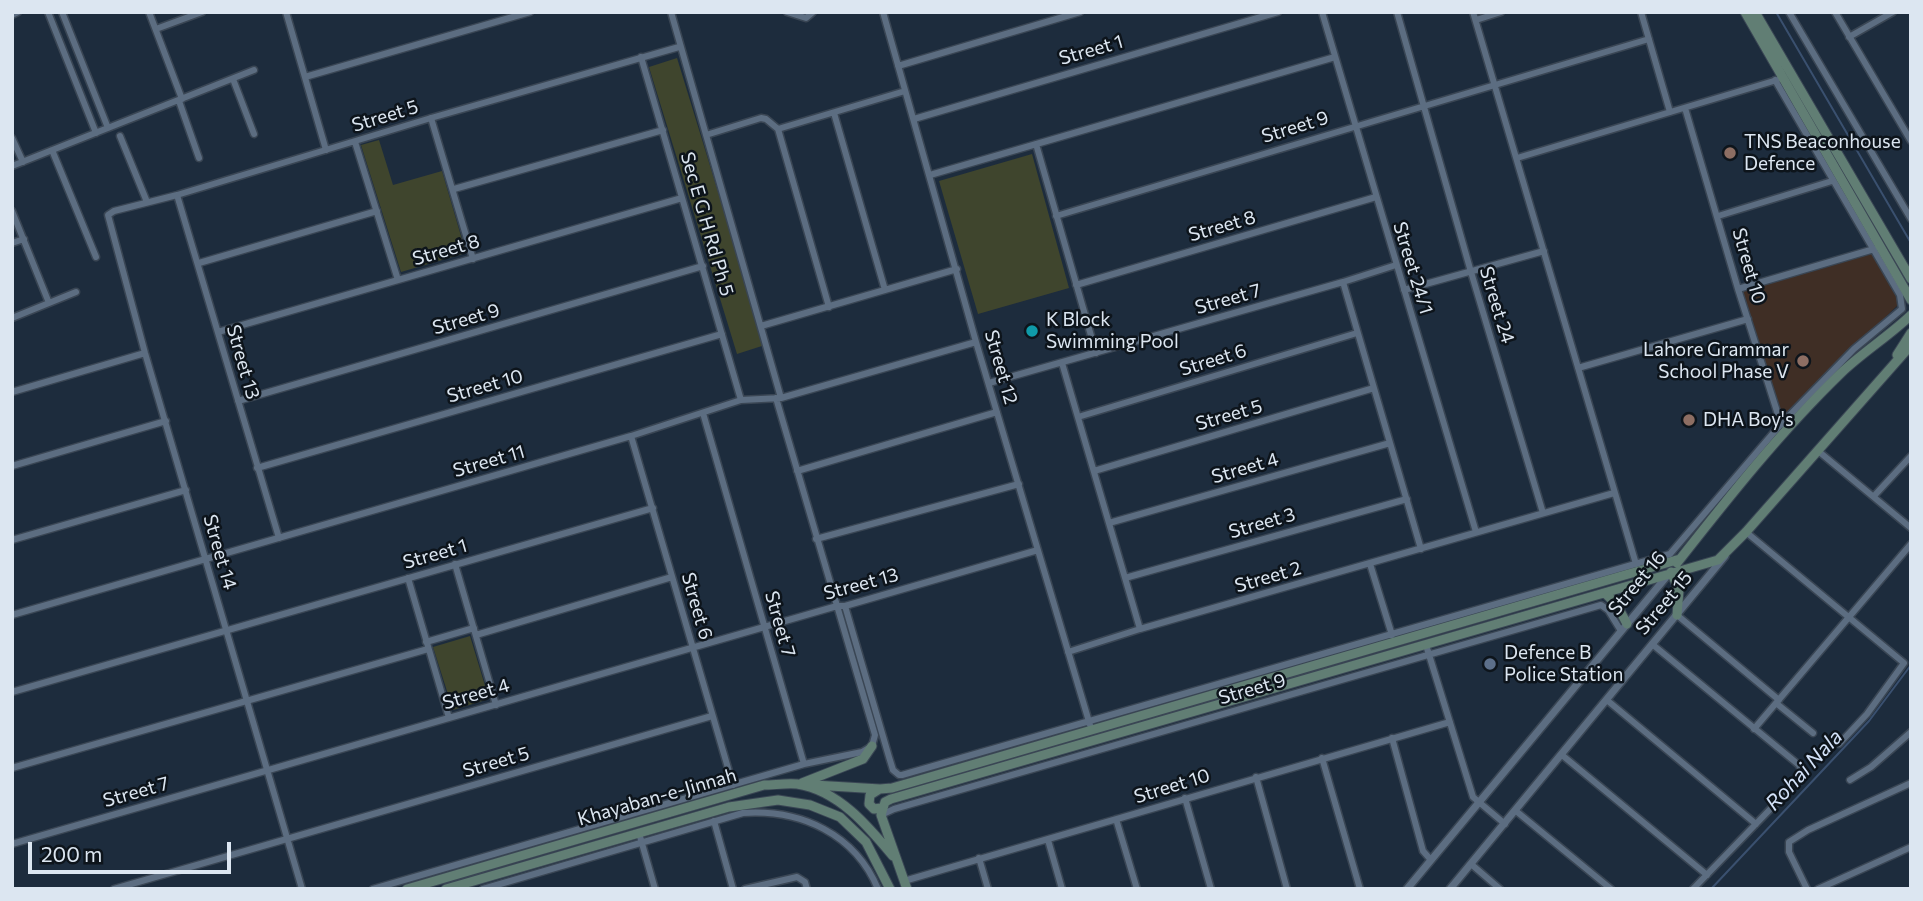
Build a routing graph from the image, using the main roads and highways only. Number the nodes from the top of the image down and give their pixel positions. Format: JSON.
{"nodes":[{"id":1,"x":1745,"y":12,"type":"edge"},
{"id":2,"x":1755,"y":12,"type":"edge"},
{"id":3,"x":1911,"y":279,"type":"edge"},
{"id":4,"x":1911,"y":300,"type":"edge"},
{"id":5,"x":1911,"y":315,"type":"edge"},
{"id":6,"x":1911,"y":333,"type":"edge"},
{"id":7,"x":1911,"y":345,"type":"edge"},
{"id":8,"x":1891,"y":366,"type":"junction"},
{"id":9,"x":1680,"y":564,"type":"junction"},
{"id":10,"x":1660,"y":566,"type":"junction"},
{"id":11,"x":1670,"y":574,"type":"junction"},
{"id":12,"x":1599,"y":598,"type":"junction"},
{"id":13,"x":1677,"y":615,"type":"road end"},
{"id":14,"x":1624,"y":627,"type":"road end"},
{"id":15,"x":872,"y":746,"type":"road end"},
{"id":16,"x":797,"y":784,"type":"junction"},
{"id":17,"x":880,"y":789,"type":"junction"},
{"id":18,"x":881,"y":811,"type":"junction"},
{"id":19,"x":896,"y":859,"type":"junction"},
{"id":20,"x":905,"y":885,"type":"edge"},
{"id":21,"x":407,"y":889,"type":"edge"},
{"id":22,"x":446,"y":889,"type":"edge"},
{"id":23,"x":890,"y":889,"type":"edge"}],
"edges":[{"from":1,"to":4,"type":"main road"},
{"from":2,"to":3,"type":"main road"},
{"from":5,"to":9,"type":"main road","name":"Street 16"},
{"from":6,"to":8,"type":"main road"},
{"from":7,"to":8,"type":"main road","name":"Street 15"},
{"from":8,"to":9,"type":"main road","name":"Street 15"},
{"from":9,"to":10,"type":"main road"},
{"from":9,"to":11,"type":"main road"},
{"from":10,"to":11,"type":"main road"},
{"from":10,"to":17,"type":"main road"},
{"from":11,"to":12,"type":"main road"},
{"from":11,"to":13,"type":"main road"},
{"from":12,"to":14,"type":"main road"},
{"from":12,"to":18,"type":"main road"},
{"from":15,"to":16,"type":"main road"},
{"from":16,"to":17,"type":"main road"},
{"from":16,"to":19,"type":"main road","name":"Khayaban-e-Jinnah"},
{"from":16,"to":21,"type":"main road","name":"Khayaban-e-Jinnah"},
{"from":17,"to":18,"type":"main road","name":"Khayaban-e-Jinnah"},
{"from":18,"to":19,"type":"main road","name":"Khayaban-e-Jinnah"},
{"from":19,"to":20,"type":"main road","name":"Khayaban-e-Jinnah"},
{"from":22,"to":23,"type":"main road","name":"Khayaban-e-Jinnah"}]}
